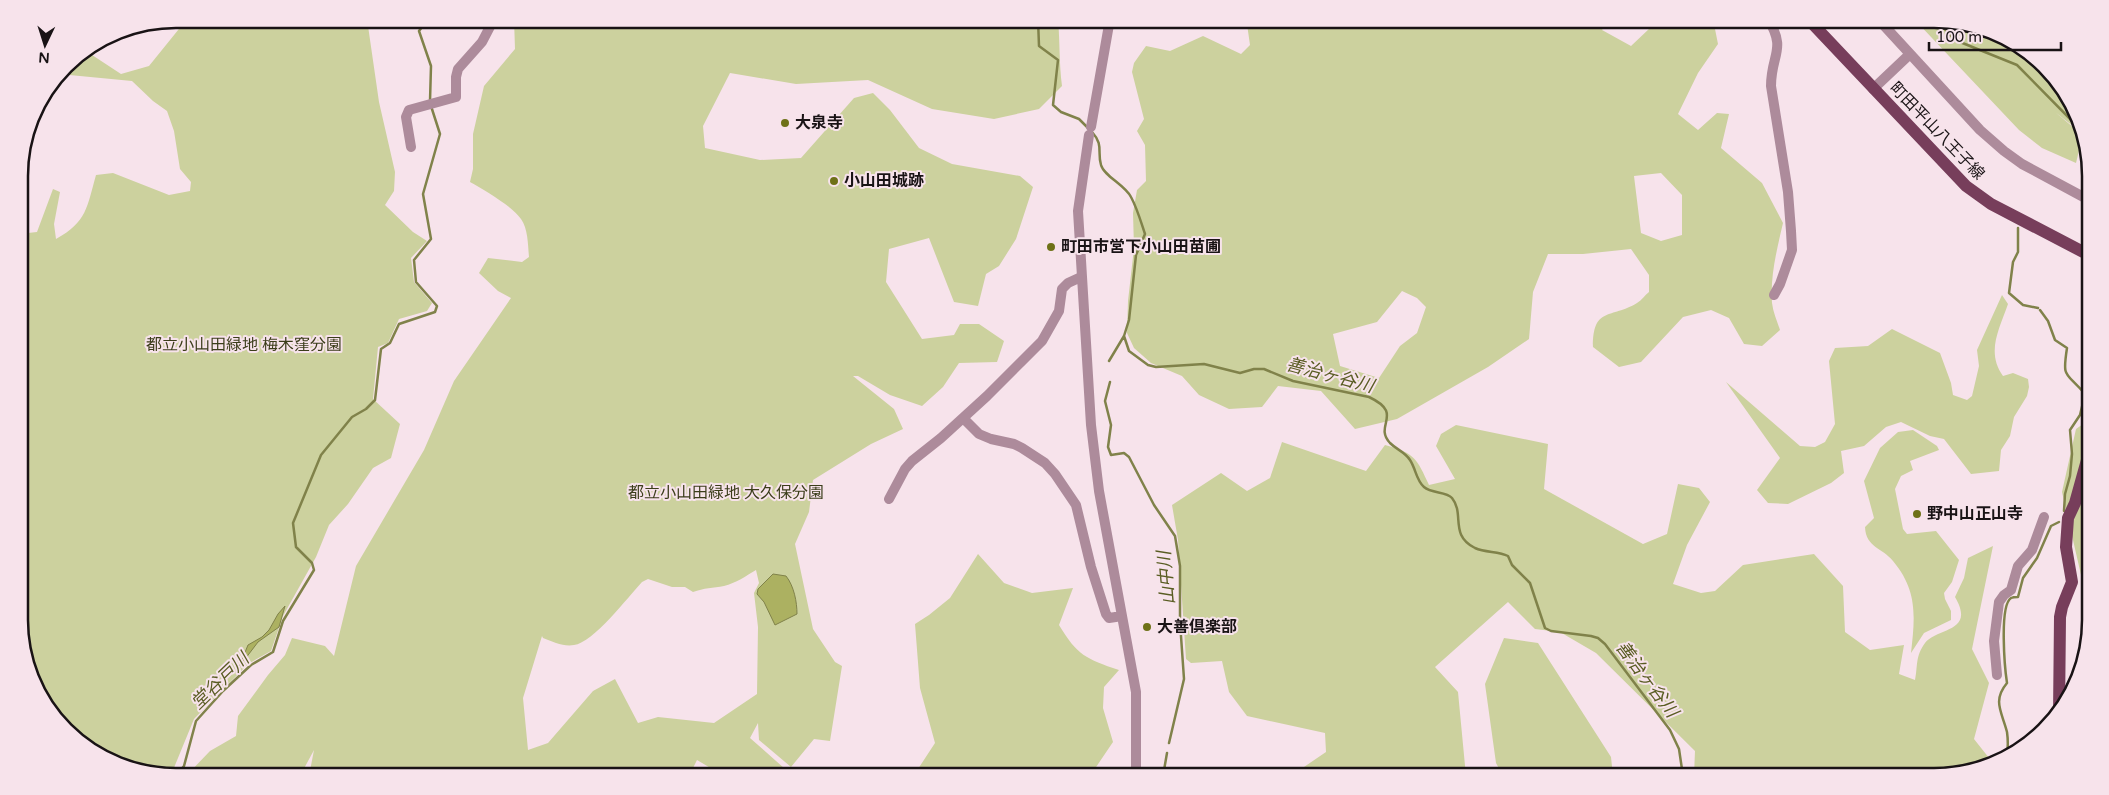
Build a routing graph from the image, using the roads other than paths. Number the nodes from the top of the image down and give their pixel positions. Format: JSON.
{"nodes":[{"id":1,"x":489,"y":28,"type":"edge"},
{"id":2,"x":1108,"y":28,"type":"edge"},
{"id":3,"x":1774,"y":28,"type":"edge"},
{"id":4,"x":1816,"y":28,"type":"edge"},
{"id":5,"x":1886,"y":28,"type":"edge"},
{"id":6,"x":1910,"y":54,"type":"junction"},
{"id":7,"x":1873,"y":89,"type":"junction"},
{"id":8,"x":411,"y":147,"type":"dead end"},
{"id":9,"x":2082,"y":196,"type":"edge"},
{"id":10,"x":2082,"y":249,"type":"edge"},
{"id":11,"x":1081,"y":278,"type":"junction"},
{"id":12,"x":1774,"y":295,"type":"dead end"},
{"id":13,"x":963,"y":418,"type":"junction"},
{"id":14,"x":2082,"y":478,"type":"edge"},
{"id":15,"x":889,"y":499,"type":"dead end"},
{"id":16,"x":2044,"y":517,"type":"dead end"},
{"id":17,"x":1122,"y":616,"type":"junction"},
{"id":18,"x":1997,"y":675,"type":"dead end"},
{"id":19,"x":2059,"y":698,"type":"edge"},
{"id":20,"x":1136,"y":767,"type":"edge"}],
"edges":[{"from":1,"to":8,"type":"street"},
{"from":2,"to":11,"type":"street"},
{"from":3,"to":12,"type":"street"},
{"from":4,"to":7,"type":"main road","name":"町田平山八王子線"},
{"from":5,"to":6,"type":"street"},
{"from":6,"to":7,"type":"street"},
{"from":6,"to":9,"type":"street"},
{"from":7,"to":10,"type":"main road","name":"町田平山八王子線"},
{"from":11,"to":13,"type":"street"},
{"from":11,"to":17,"type":"street"},
{"from":13,"to":15,"type":"street"},
{"from":13,"to":17,"type":"street"},
{"from":14,"to":19,"type":"main road"},
{"from":16,"to":18,"type":"street"},
{"from":17,"to":20,"type":"street"}]}
